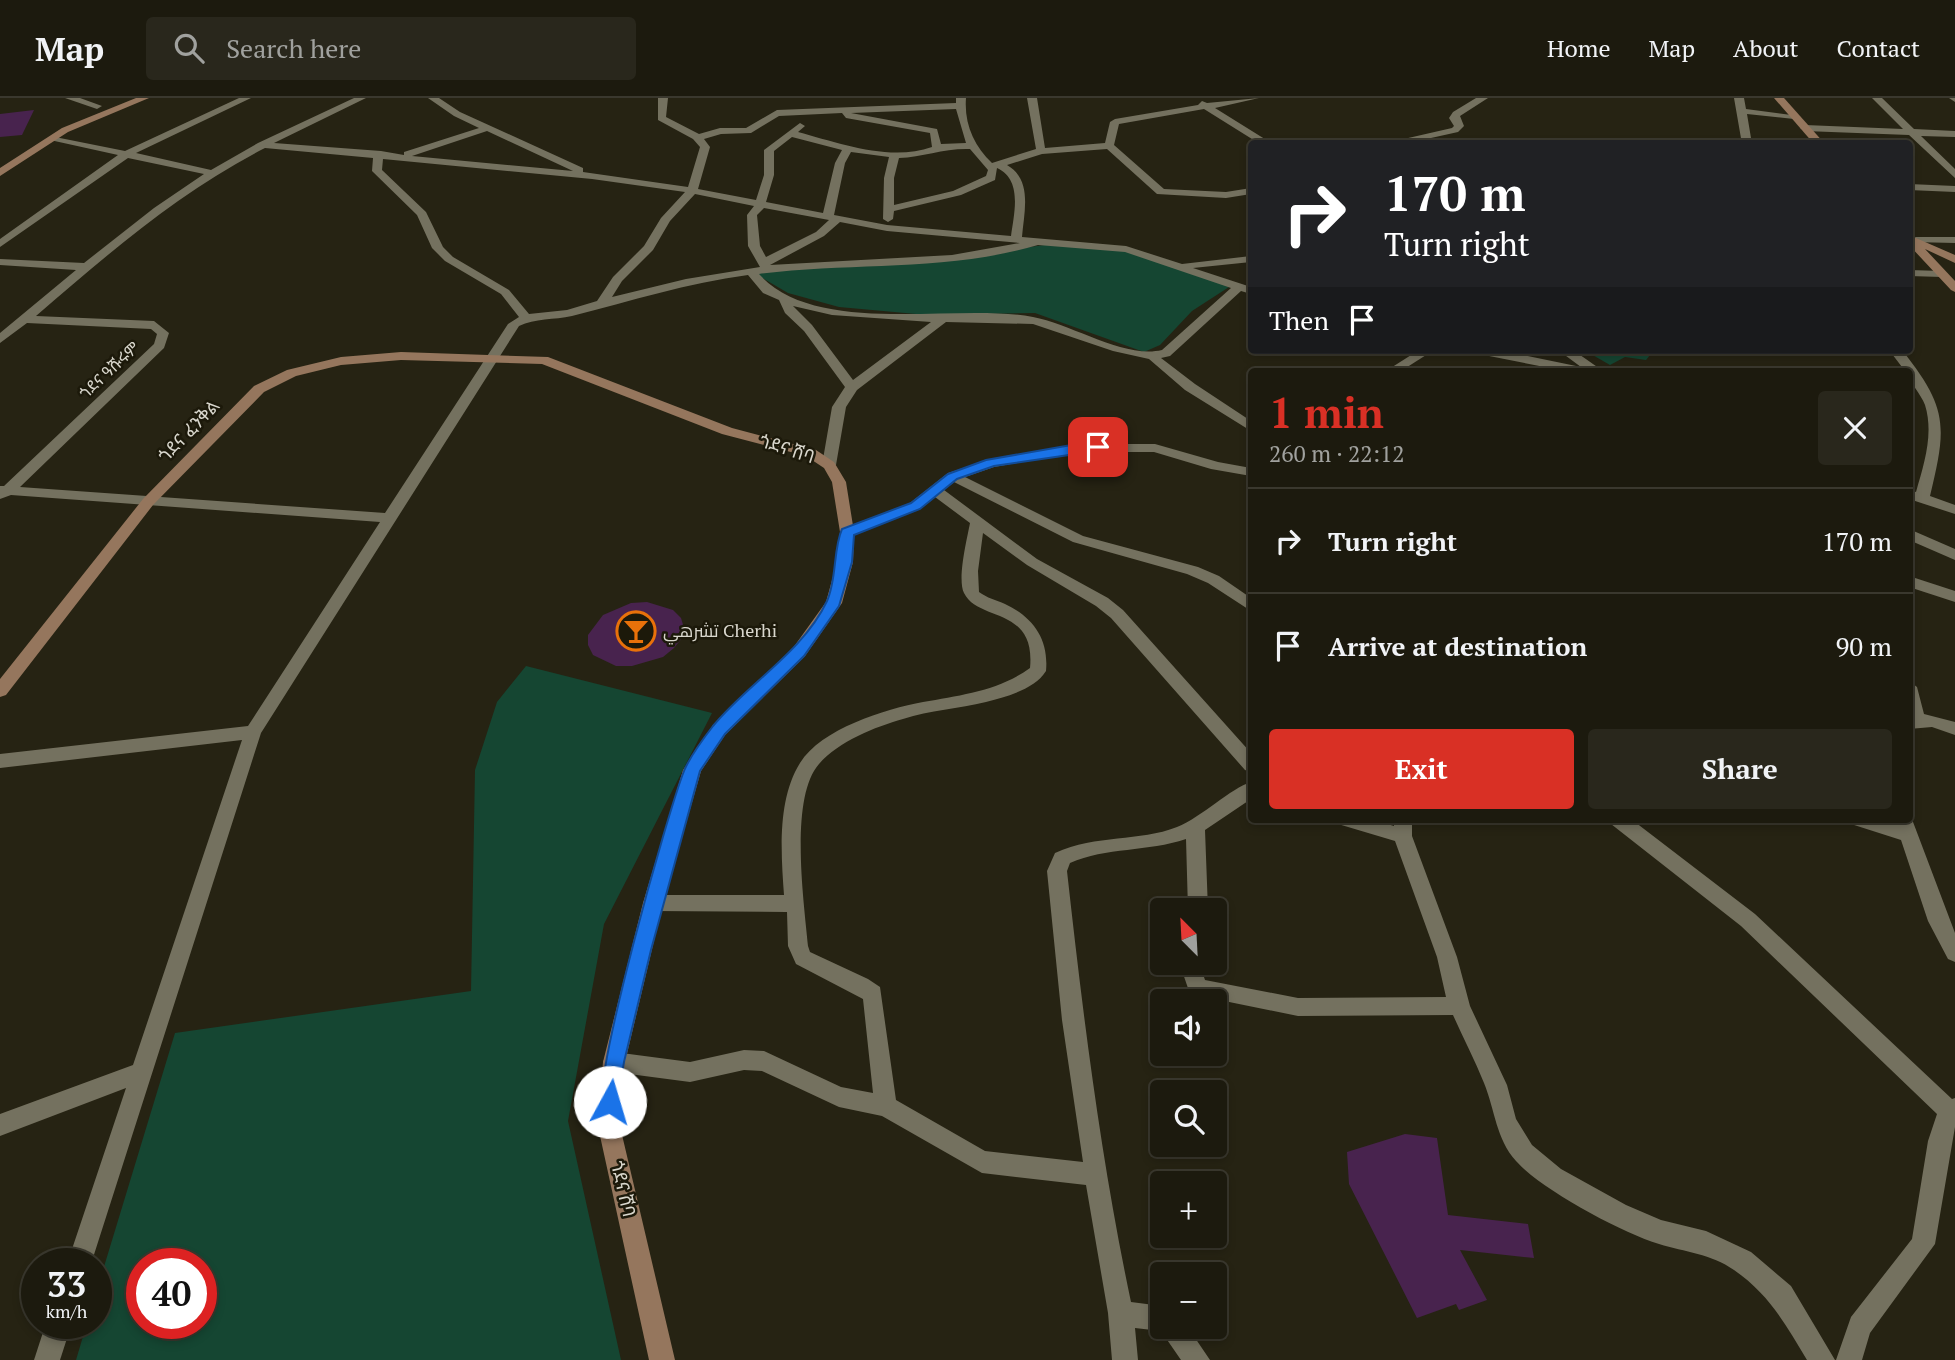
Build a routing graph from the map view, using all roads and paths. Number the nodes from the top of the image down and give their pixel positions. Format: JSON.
{"nodes":[{"id":1,"x":70,"y":98,"type":"edge"},
{"id":2,"x":109,"y":98,"type":"edge"},
{"id":3,"x":144,"y":98,"type":"edge"},
{"id":4,"x":246,"y":98,"type":"edge"},
{"id":5,"x":361,"y":98,"type":"edge"},
{"id":6,"x":433,"y":98,"type":"edge"},
{"id":7,"x":663,"y":98,"type":"edge"},
{"id":8,"x":1032,"y":98,"type":"edge"},
{"id":9,"x":1193,"y":98,"type":"edge"},
{"id":10,"x":1254,"y":98,"type":"edge"},
{"id":11,"x":1483,"y":98,"type":"edge"},
{"id":12,"x":1738,"y":98,"type":"edge"},
{"id":13,"x":1779,"y":98,"type":"edge"},
{"id":14,"x":1877,"y":98,"type":"edge"},
{"id":15,"x":960,"y":102,"type":"edge"},
{"id":16,"x":97,"y":106,"type":"junction"},
{"id":17,"x":1206,"y":107,"type":"junction"},
{"id":18,"x":1741,"y":111,"type":"junction"},
{"id":19,"x":832,"y":112,"type":"junction"},
{"id":20,"x":811,"y":113,"type":"junction"},
{"id":21,"x":1794,"y":116,"type":"junction"},
{"id":22,"x":487,"y":128,"type":"junction"},
{"id":23,"x":1805,"y":128,"type":"junction"},
{"id":24,"x":65,"y":130,"type":"junction"},
{"id":25,"x":1912,"y":132,"type":"junction"},
{"id":26,"x":790,"y":134,"type":"junction"},
{"id":27,"x":1955,"y":134,"type":"edge"},
{"id":28,"x":53,"y":138,"type":"junction"},
{"id":29,"x":697,"y":138,"type":"junction"},
{"id":30,"x":1261,"y":140,"type":"edge"},
{"id":31,"x":1406,"y":140,"type":"edge"},
{"id":32,"x":1746,"y":140,"type":"edge"},
{"id":33,"x":1816,"y":140,"type":"edge"},
{"id":34,"x":261,"y":145,"type":"junction"},
{"id":35,"x":974,"y":145,"type":"junction"},
{"id":36,"x":1109,"y":146,"type":"junction"},
{"id":37,"x":937,"y":148,"type":"junction"},
{"id":38,"x":848,"y":149,"type":"junction"},
{"id":39,"x":1041,"y":151,"type":"junction"},
{"id":40,"x":128,"y":153,"type":"junction"},
{"id":41,"x":381,"y":154,"type":"junction"},
{"id":42,"x":895,"y":155,"type":"junction"},
{"id":43,"x":402,"y":156,"type":"junction"},
{"id":44,"x":993,"y":165,"type":"junction"},
{"id":45,"x":0,"y":173,"type":"edge"},
{"id":46,"x":212,"y":173,"type":"junction"},
{"id":47,"x":1955,"y":175,"type":"edge"},
{"id":48,"x":592,"y":176,"type":"junction"},
{"id":49,"x":1913,"y":187,"type":"edge"},
{"id":50,"x":1955,"y":189,"type":"edge"},
{"id":51,"x":692,"y":191,"type":"junction"},
{"id":52,"x":1248,"y":191,"type":"edge"},
{"id":53,"x":760,"y":205,"type":"junction"},
{"id":54,"x":891,"y":209,"type":"junction"},
{"id":55,"x":833,"y":217,"type":"junction"},
{"id":56,"x":887,"y":228,"type":"junction"},
{"id":57,"x":1913,"y":238,"type":"edge"},
{"id":58,"x":1016,"y":239,"type":"junction"},
{"id":59,"x":1913,"y":239,"type":"edge"},
{"id":60,"x":1041,"y":240,"type":"junction"},
{"id":61,"x":1913,"y":240,"type":"edge"},
{"id":62,"x":1955,"y":240,"type":"edge"},
{"id":63,"x":0,"y":244,"type":"edge"},
{"id":64,"x":1248,"y":259,"type":"edge"},
{"id":65,"x":1955,"y":260,"type":"edge"},
{"id":66,"x":0,"y":262,"type":"edge"},
{"id":67,"x":1180,"y":265,"type":"junction"},
{"id":68,"x":765,"y":266,"type":"junction"},
{"id":69,"x":86,"y":267,"type":"junction"},
{"id":70,"x":751,"y":272,"type":"junction"},
{"id":71,"x":1913,"y":273,"type":"edge"},
{"id":72,"x":1942,"y":274,"type":"junction"},
{"id":73,"x":1955,"y":288,"type":"edge"},
{"id":74,"x":1245,"y":289,"type":"edge"},
{"id":75,"x":783,"y":298,"type":"junction"},
{"id":76,"x":602,"y":303,"type":"junction"},
{"id":77,"x":526,"y":318,"type":"junction"},
{"id":78,"x":25,"y":319,"type":"junction"},
{"id":79,"x":942,"y":320,"type":"junction"},
{"id":80,"x":0,"y":340,"type":"edge"},
{"id":81,"x":1422,"y":354,"type":"edge"},
{"id":82,"x":1499,"y":354,"type":"edge"},
{"id":83,"x":1570,"y":354,"type":"edge"},
{"id":84,"x":1898,"y":354,"type":"edge"},
{"id":85,"x":494,"y":358,"type":"junction"},
{"id":86,"x":1155,"y":359,"type":"junction"},
{"id":87,"x":544,"y":360,"type":"joint"},
{"id":88,"x":1402,"y":368,"type":"edge"},
{"id":89,"x":1569,"y":368,"type":"edge"},
{"id":90,"x":1592,"y":368,"type":"edge"},
{"id":91,"x":1910,"y":368,"type":"edge"},
{"id":92,"x":1913,"y":372,"type":"edge"},
{"id":93,"x":852,"y":387,"type":"junction"},
{"id":94,"x":1248,"y":425,"type":"edge"},
{"id":95,"x":829,"y":464,"type":"junction"},
{"id":96,"x":1248,"y":471,"type":"edge"},
{"id":97,"x":953,"y":476,"type":"junction"},
{"id":98,"x":934,"y":489,"type":"junction"},
{"id":99,"x":2,"y":493,"type":"edge"},
{"id":100,"x":1915,"y":496,"type":"edge"},
{"id":101,"x":148,"y":502,"type":"junction"},
{"id":102,"x":1955,"y":510,"type":"edge"},
{"id":103,"x":390,"y":518,"type":"junction"},
{"id":104,"x":977,"y":524,"type":"junction"},
{"id":105,"x":847,"y":532,"type":"junction"},
{"id":106,"x":1913,"y":536,"type":"edge"},
{"id":107,"x":1955,"y":555,"type":"edge"},
{"id":108,"x":1913,"y":582,"type":"edge"},
{"id":109,"x":1248,"y":597,"type":"edge"},
{"id":110,"x":1955,"y":597,"type":"edge"},
{"id":111,"x":0,"y":691,"type":"edge"},
{"id":112,"x":1913,"y":721,"type":"edge"},
{"id":113,"x":1955,"y":729,"type":"edge"},
{"id":114,"x":253,"y":732,"type":"junction"},
{"id":115,"x":0,"y":761,"type":"edge"},
{"id":116,"x":1248,"y":762,"type":"edge"},
{"id":117,"x":1248,"y":791,"type":"edge"},
{"id":118,"x":1374,"y":823,"type":"edge"},
{"id":119,"x":1623,"y":823,"type":"edge"},
{"id":120,"x":1881,"y":823,"type":"edge"},
{"id":121,"x":1195,"y":827,"type":"junction"},
{"id":122,"x":1402,"y":827,"type":"edge"},
{"id":123,"x":1905,"y":827,"type":"edge"},
{"id":124,"x":1198,"y":898,"type":"edge"},
{"id":125,"x":653,"y":902,"type":"junction"},
{"id":126,"x":793,"y":906,"type":"junction"},
{"id":127,"x":1955,"y":953,"type":"edge"},
{"id":128,"x":1193,"y":975,"type":"edge"},
{"id":129,"x":1459,"y":1006,"type":"junction"},
{"id":130,"x":614,"y":1062,"type":"junction"},
{"id":131,"x":143,"y":1071,"type":"junction"},
{"id":132,"x":886,"y":1106,"type":"junction"},
{"id":133,"x":1952,"y":1110,"type":"edge"},
{"id":134,"x":0,"y":1125,"type":"edge"},
{"id":135,"x":1097,"y":1175,"type":"junction"},
{"id":136,"x":84,"y":1248,"type":"edge"},
{"id":137,"x":1121,"y":1313,"type":"junction"},
{"id":138,"x":1150,"y":1317,"type":"edge"},
{"id":139,"x":54,"y":1339,"type":"edge"},
{"id":140,"x":1181,"y":1339,"type":"edge"},
{"id":141,"x":47,"y":1360,"type":"edge"},
{"id":142,"x":662,"y":1360,"type":"edge"},
{"id":143,"x":1125,"y":1360,"type":"edge"},
{"id":144,"x":1197,"y":1360,"type":"edge"},
{"id":145,"x":1822,"y":1360,"type":"edge"},
{"id":146,"x":1849,"y":1360,"type":"edge"}],
"edges":[{"from":1,"to":16,"type":"street"},
{"from":2,"to":16,"type":"street"},
{"from":3,"to":24,"type":"street"},
{"from":4,"to":40,"type":"street"},
{"from":5,"to":34,"type":"street"},
{"from":6,"to":22,"type":"street"},
{"from":7,"to":29,"type":"street"},
{"from":8,"to":39,"type":"street"},
{"from":9,"to":17,"type":"street"},
{"from":10,"to":17,"type":"street"},
{"from":11,"to":31,"type":"street"},
{"from":12,"to":18,"type":"street"},
{"from":13,"to":21,"type":"street"},
{"from":14,"to":25,"type":"street"},
{"from":15,"to":19,"type":"street"},
{"from":15,"to":35,"type":"street"},
{"from":16,"to":24,"type":"street"},
{"from":17,"to":30,"type":"street"},
{"from":17,"to":36,"type":"street"},
{"from":18,"to":21,"type":"street"},
{"from":18,"to":32,"type":"street"},
{"from":19,"to":20,"type":"street"},
{"from":19,"to":37,"type":"street"},
{"from":20,"to":26,"type":"street"},
{"from":20,"to":29,"type":"street"},
{"from":21,"to":23,"type":"street"},
{"from":22,"to":43,"type":"street"},
{"from":22,"to":48,"type":"street"},
{"from":23,"to":25,"type":"street"},
{"from":23,"to":33,"type":"street"},
{"from":24,"to":28,"type":"street"},
{"from":25,"to":27,"type":"street"},
{"from":25,"to":47,"type":"street"},
{"from":26,"to":38,"type":"street"},
{"from":26,"to":53,"type":"street"},
{"from":28,"to":40,"type":"street"},
{"from":28,"to":45,"type":"street"},
{"from":29,"to":51,"type":"street"},
{"from":34,"to":41,"type":"street"},
{"from":34,"to":46,"type":"street"},
{"from":35,"to":37,"type":"street"},
{"from":35,"to":44,"type":"street"},
{"from":36,"to":39,"type":"street"},
{"from":36,"to":52,"type":"street"},
{"from":37,"to":42,"type":"street"},
{"from":38,"to":42,"type":"street"},
{"from":38,"to":55,"type":"street"},
{"from":39,"to":44,"type":"street"},
{"from":40,"to":46,"type":"street"},
{"from":40,"to":63,"type":"street"},
{"from":41,"to":43,"type":"street"},
{"from":41,"to":77,"type":"street"},
{"from":42,"to":54,"type":"street"},
{"from":43,"to":48,"type":"street"},
{"from":44,"to":54,"type":"street"},
{"from":44,"to":58,"type":"street"},
{"from":46,"to":69,"type":"street"},
{"from":48,"to":51,"type":"street"},
{"from":49,"to":50,"type":"street"},
{"from":51,"to":53,"type":"street"},
{"from":51,"to":76,"type":"street"},
{"from":53,"to":55,"type":"street"},
{"from":53,"to":68,"type":"street"},
{"from":54,"to":56,"type":"street"},
{"from":55,"to":56,"type":"street"},
{"from":55,"to":68,"type":"street"},
{"from":56,"to":58,"type":"street"},
{"from":57,"to":62,"type":"street"},
{"from":58,"to":60,"type":"street"},
{"from":59,"to":65,"type":"street"},
{"from":60,"to":67,"type":"street"},
{"from":60,"to":68,"type":"street"},
{"from":61,"to":72,"type":"street"},
{"from":64,"to":67,"type":"street"},
{"from":66,"to":69,"type":"street"},
{"from":67,"to":74,"type":"street"},
{"from":68,"to":70,"type":"street"},
{"from":69,"to":78,"type":"street"},
{"from":70,"to":75,"type":"street"},
{"from":70,"to":76,"type":"street"},
{"from":71,"to":72,"type":"street"},
{"from":72,"to":73,"type":"street"},
{"from":74,"to":86,"type":"street"},
{"from":75,"to":79,"type":"street"},
{"from":75,"to":93,"type":"street"},
{"from":76,"to":77,"type":"street"},
{"from":77,"to":85,"type":"street"},
{"from":78,"to":80,"type":"street"},
{"from":78,"to":99,"type":"street","name":"ጎደና ዓሹሩም"},
{"from":79,"to":86,"type":"street"},
{"from":79,"to":93,"type":"street"},
{"from":81,"to":88,"type":"street"},
{"from":82,"to":89,"type":"street"},
{"from":83,"to":90,"type":"street"},
{"from":84,"to":91,"type":"street"},
{"from":85,"to":87,"type":"street","name":"ጎደና ፈንቅል"},
{"from":85,"to":101,"type":"street","name":"ጎደና ፈንቅል"},
{"from":85,"to":103,"type":"street"},
{"from":86,"to":94,"type":"street"},
{"from":87,"to":95,"type":"street","name":"ጎደና ሸባ"},
{"from":92,"to":100,"type":"street"},
{"from":93,"to":95,"type":"street"},
{"from":95,"to":105,"type":"street","name":"ጎደና ሸባ"},
{"from":96,"to":97,"type":"street"},
{"from":97,"to":98,"type":"street"},
{"from":97,"to":109,"type":"street"},
{"from":98,"to":104,"type":"street"},
{"from":98,"to":105,"type":"street"},
{"from":99,"to":101,"type":"street"},
{"from":100,"to":102,"type":"street"},
{"from":101,"to":103,"type":"street"},
{"from":101,"to":111,"type":"street","name":"ጎደና ፈንቅል"},
{"from":103,"to":114,"type":"street"},
{"from":104,"to":116,"type":"street"},
{"from":104,"to":126,"type":"street"},
{"from":105,"to":125,"type":"street","name":"ጎደና ሸባ"},
{"from":106,"to":107,"type":"street"},
{"from":108,"to":110,"type":"street"},
{"from":112,"to":113,"type":"street"},
{"from":114,"to":115,"type":"street"},
{"from":114,"to":131,"type":"street"},
{"from":117,"to":121,"type":"street"},
{"from":118,"to":122,"type":"street"},
{"from":119,"to":133,"type":"street"},
{"from":120,"to":123,"type":"street"},
{"from":121,"to":124,"type":"street"},
{"from":121,"to":135,"type":"street"},
{"from":122,"to":129,"type":"street"},
{"from":123,"to":127,"type":"street"},
{"from":125,"to":126,"type":"street"},
{"from":125,"to":130,"type":"street","name":"ጎደና ሸባ"},
{"from":126,"to":132,"type":"street"},
{"from":128,"to":129,"type":"street"},
{"from":129,"to":145,"type":"street"},
{"from":130,"to":132,"type":"street"},
{"from":130,"to":142,"type":"street","name":"ጎደና ሸባ"},
{"from":131,"to":134,"type":"street"},
{"from":131,"to":136,"type":"street"},
{"from":132,"to":135,"type":"street"},
{"from":133,"to":146,"type":"street"},
{"from":135,"to":137,"type":"street"},
{"from":137,"to":138,"type":"street"},
{"from":137,"to":143,"type":"street"},
{"from":139,"to":141,"type":"street"},
{"from":140,"to":144,"type":"street"}]}
